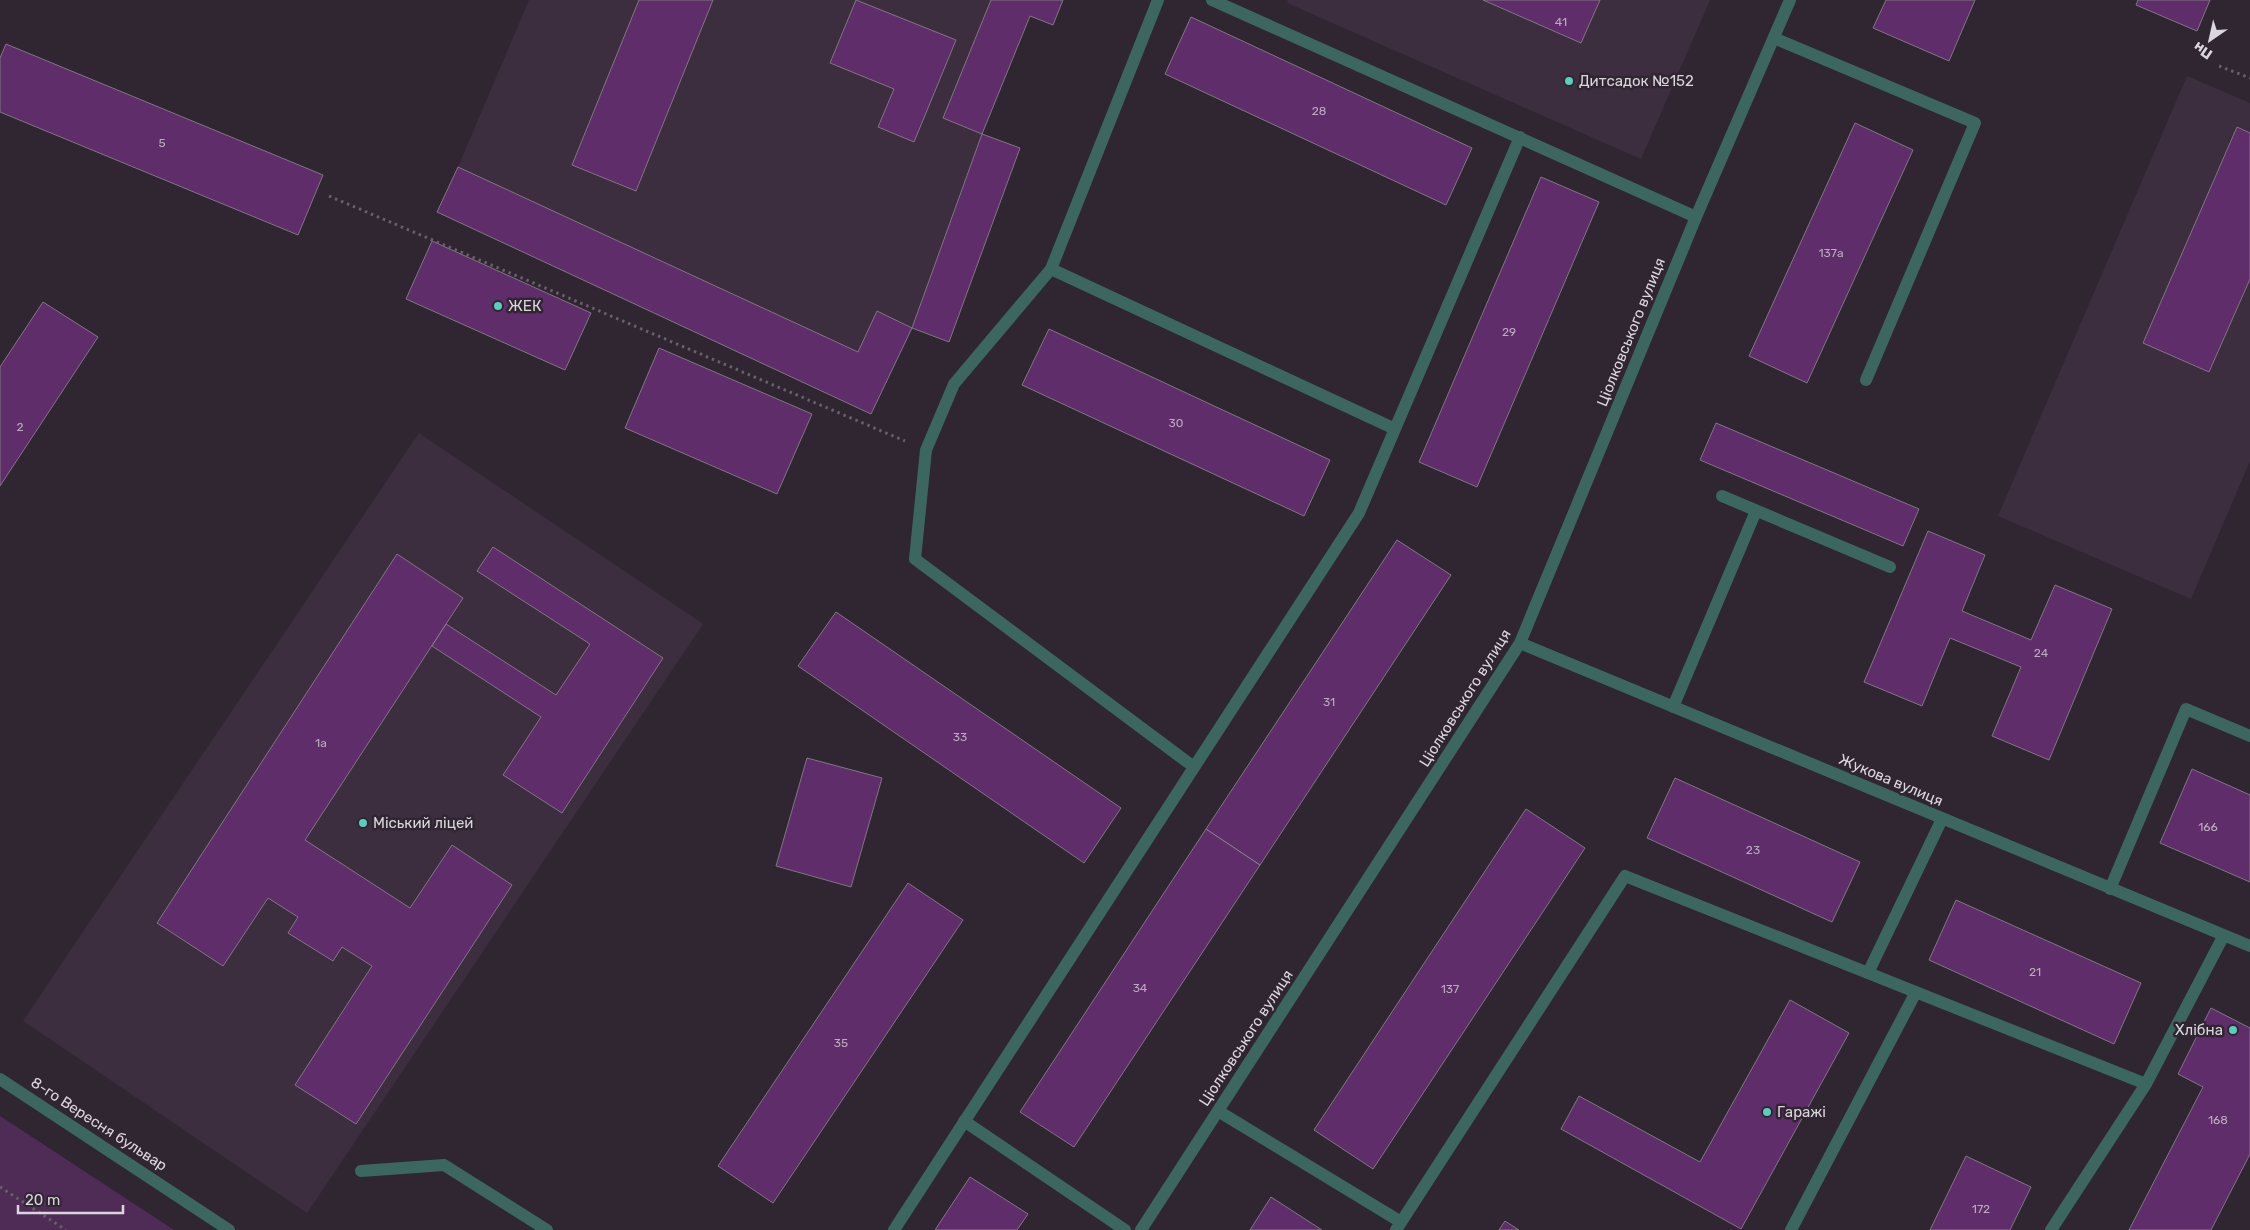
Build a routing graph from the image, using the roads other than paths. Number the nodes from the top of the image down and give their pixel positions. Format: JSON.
{"nodes":[{"id":1,"x":1158,"y":0,"type":"edge"},
{"id":2,"x":1212,"y":0,"type":"edge"},
{"id":3,"x":1790,"y":0,"type":"edge"},
{"id":4,"x":1774,"y":38,"type":"junction"},
{"id":5,"x":1520,"y":137,"type":"junction"},
{"id":6,"x":1696,"y":217,"type":"junction"},
{"id":7,"x":1051,"y":269,"type":"junction"},
{"id":8,"x":1866,"y":380,"type":"dead end"},
{"id":9,"x":1395,"y":429,"type":"junction"},
{"id":10,"x":1722,"y":496,"type":"dead end"},
{"id":11,"x":1756,"y":511,"type":"junction"},
{"id":12,"x":1890,"y":568,"type":"dead end"},
{"id":13,"x":1520,"y":643,"type":"junction"},
{"id":14,"x":1673,"y":707,"type":"junction"},
{"id":15,"x":2250,"y":736,"type":"edge"},
{"id":16,"x":1194,"y":767,"type":"junction"},
{"id":17,"x":1942,"y":819,"type":"junction"},
{"id":18,"x":2110,"y":889,"type":"junction"},
{"id":19,"x":2224,"y":936,"type":"junction"},
{"id":20,"x":2250,"y":946,"type":"edge"},
{"id":21,"x":1868,"y":973,"type":"junction"},
{"id":22,"x":1916,"y":992,"type":"junction"},
{"id":23,"x":0,"y":1079,"type":"edge"},
{"id":24,"x":2146,"y":1084,"type":"junction"},
{"id":25,"x":1218,"y":1111,"type":"junction"},
{"id":26,"x":964,"y":1121,"type":"junction"},
{"id":27,"x":361,"y":1171,"type":"dead end"},
{"id":28,"x":1398,"y":1226,"type":"edge"},
{"id":29,"x":229,"y":1230,"type":"edge"},
{"id":30,"x":547,"y":1230,"type":"edge"},
{"id":31,"x":894,"y":1230,"type":"edge"},
{"id":32,"x":1125,"y":1230,"type":"edge"},
{"id":33,"x":1141,"y":1230,"type":"edge"},
{"id":34,"x":1791,"y":1230,"type":"edge"},
{"id":35,"x":2051,"y":1230,"type":"edge"}],
"edges":[{"from":1,"to":7,"type":"street"},
{"from":2,"to":5,"type":"street"},
{"from":3,"to":4,"type":"street","name":"Ціолковського вулиця"},
{"from":4,"to":6,"type":"street","name":"Ціолковського вулиця"},
{"from":4,"to":8,"type":"street"},
{"from":5,"to":6,"type":"street"},
{"from":5,"to":9,"type":"street"},
{"from":6,"to":13,"type":"street","name":"Ціолковського вулиця"},
{"from":7,"to":9,"type":"street"},
{"from":7,"to":16,"type":"street"},
{"from":9,"to":16,"type":"street"},
{"from":10,"to":11,"type":"street"},
{"from":11,"to":12,"type":"street"},
{"from":11,"to":14,"type":"street"},
{"from":13,"to":14,"type":"street","name":"Жукова вулиця"},
{"from":13,"to":25,"type":"street","name":"Ціолковського вулиця"},
{"from":14,"to":17,"type":"street","name":"Жукова вулиця"},
{"from":15,"to":18,"type":"street"},
{"from":16,"to":26,"type":"street"},
{"from":17,"to":18,"type":"street","name":"Жукова вулиця"},
{"from":17,"to":21,"type":"street"},
{"from":18,"to":19,"type":"street","name":"Жукова вулиця"},
{"from":19,"to":20,"type":"street","name":"Жукова вулиця"},
{"from":19,"to":24,"type":"street"},
{"from":21,"to":22,"type":"street"},
{"from":21,"to":28,"type":"street"},
{"from":22,"to":24,"type":"street"},
{"from":22,"to":34,"type":"street"},
{"from":23,"to":29,"type":"street","name":"8-го Вересня бульвар"},
{"from":24,"to":35,"type":"street"},
{"from":25,"to":28,"type":"street"},
{"from":25,"to":33,"type":"street","name":"Ціолковського вулиця"},
{"from":26,"to":31,"type":"street"},
{"from":26,"to":32,"type":"street"},
{"from":27,"to":30,"type":"street"}]}
